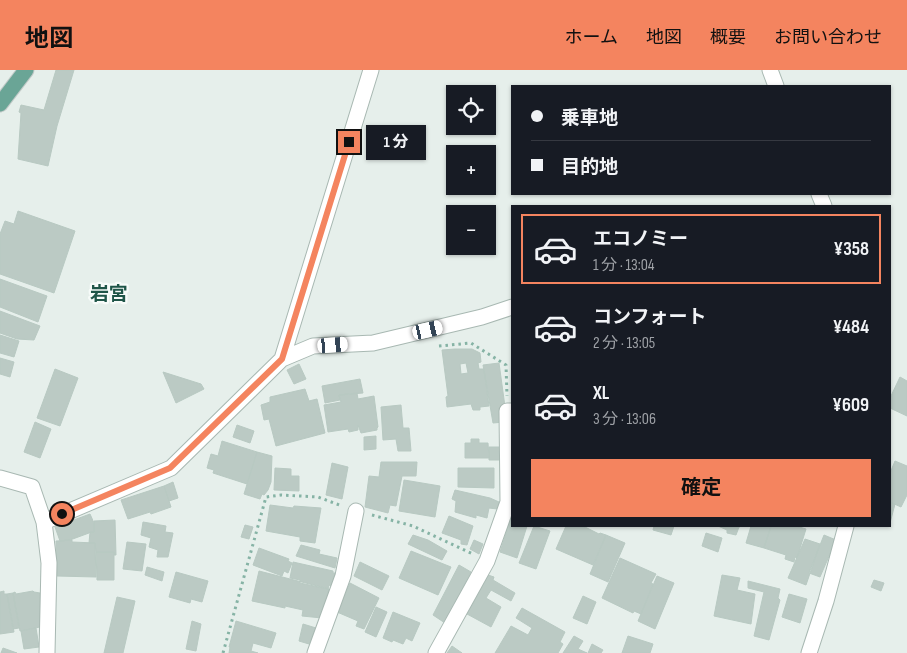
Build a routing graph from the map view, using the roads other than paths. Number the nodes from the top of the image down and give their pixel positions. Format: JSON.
{"nodes":[{"id":1,"x":26,"y":70,"type":"edge"},
{"id":2,"x":371,"y":70,"type":"edge"},
{"id":3,"x":770,"y":70,"type":"edge"},
{"id":4,"x":776,"y":85,"type":"edge"},
{"id":5,"x":0,"y":104,"type":"edge"},
{"id":6,"x":511,"y":307,"type":"edge"},
{"id":7,"x":282,"y":359,"type":"junction"},
{"id":8,"x":510,"y":411,"type":"edge"},
{"id":9,"x":0,"y":478,"type":"edge"},
{"id":10,"x":356,"y":511,"type":"road end"},
{"id":11,"x":44,"y":522,"type":"junction"},
{"id":12,"x":846,"y":527,"type":"edge"},
{"id":13,"x":47,"y":653,"type":"edge"},
{"id":14,"x":315,"y":653,"type":"edge"},
{"id":15,"x":436,"y":653,"type":"edge"},
{"id":16,"x":809,"y":653,"type":"edge"}],
"edges":[{"from":1,"to":5,"type":"main road"},
{"from":2,"to":7,"type":"street"},
{"from":3,"to":4,"type":"street"},
{"from":6,"to":7,"type":"street"},
{"from":7,"to":11,"type":"street"},
{"from":8,"to":15,"type":"street"},
{"from":9,"to":11,"type":"street"},
{"from":10,"to":14,"type":"street"},
{"from":11,"to":13,"type":"street"},
{"from":12,"to":16,"type":"street"}]}
